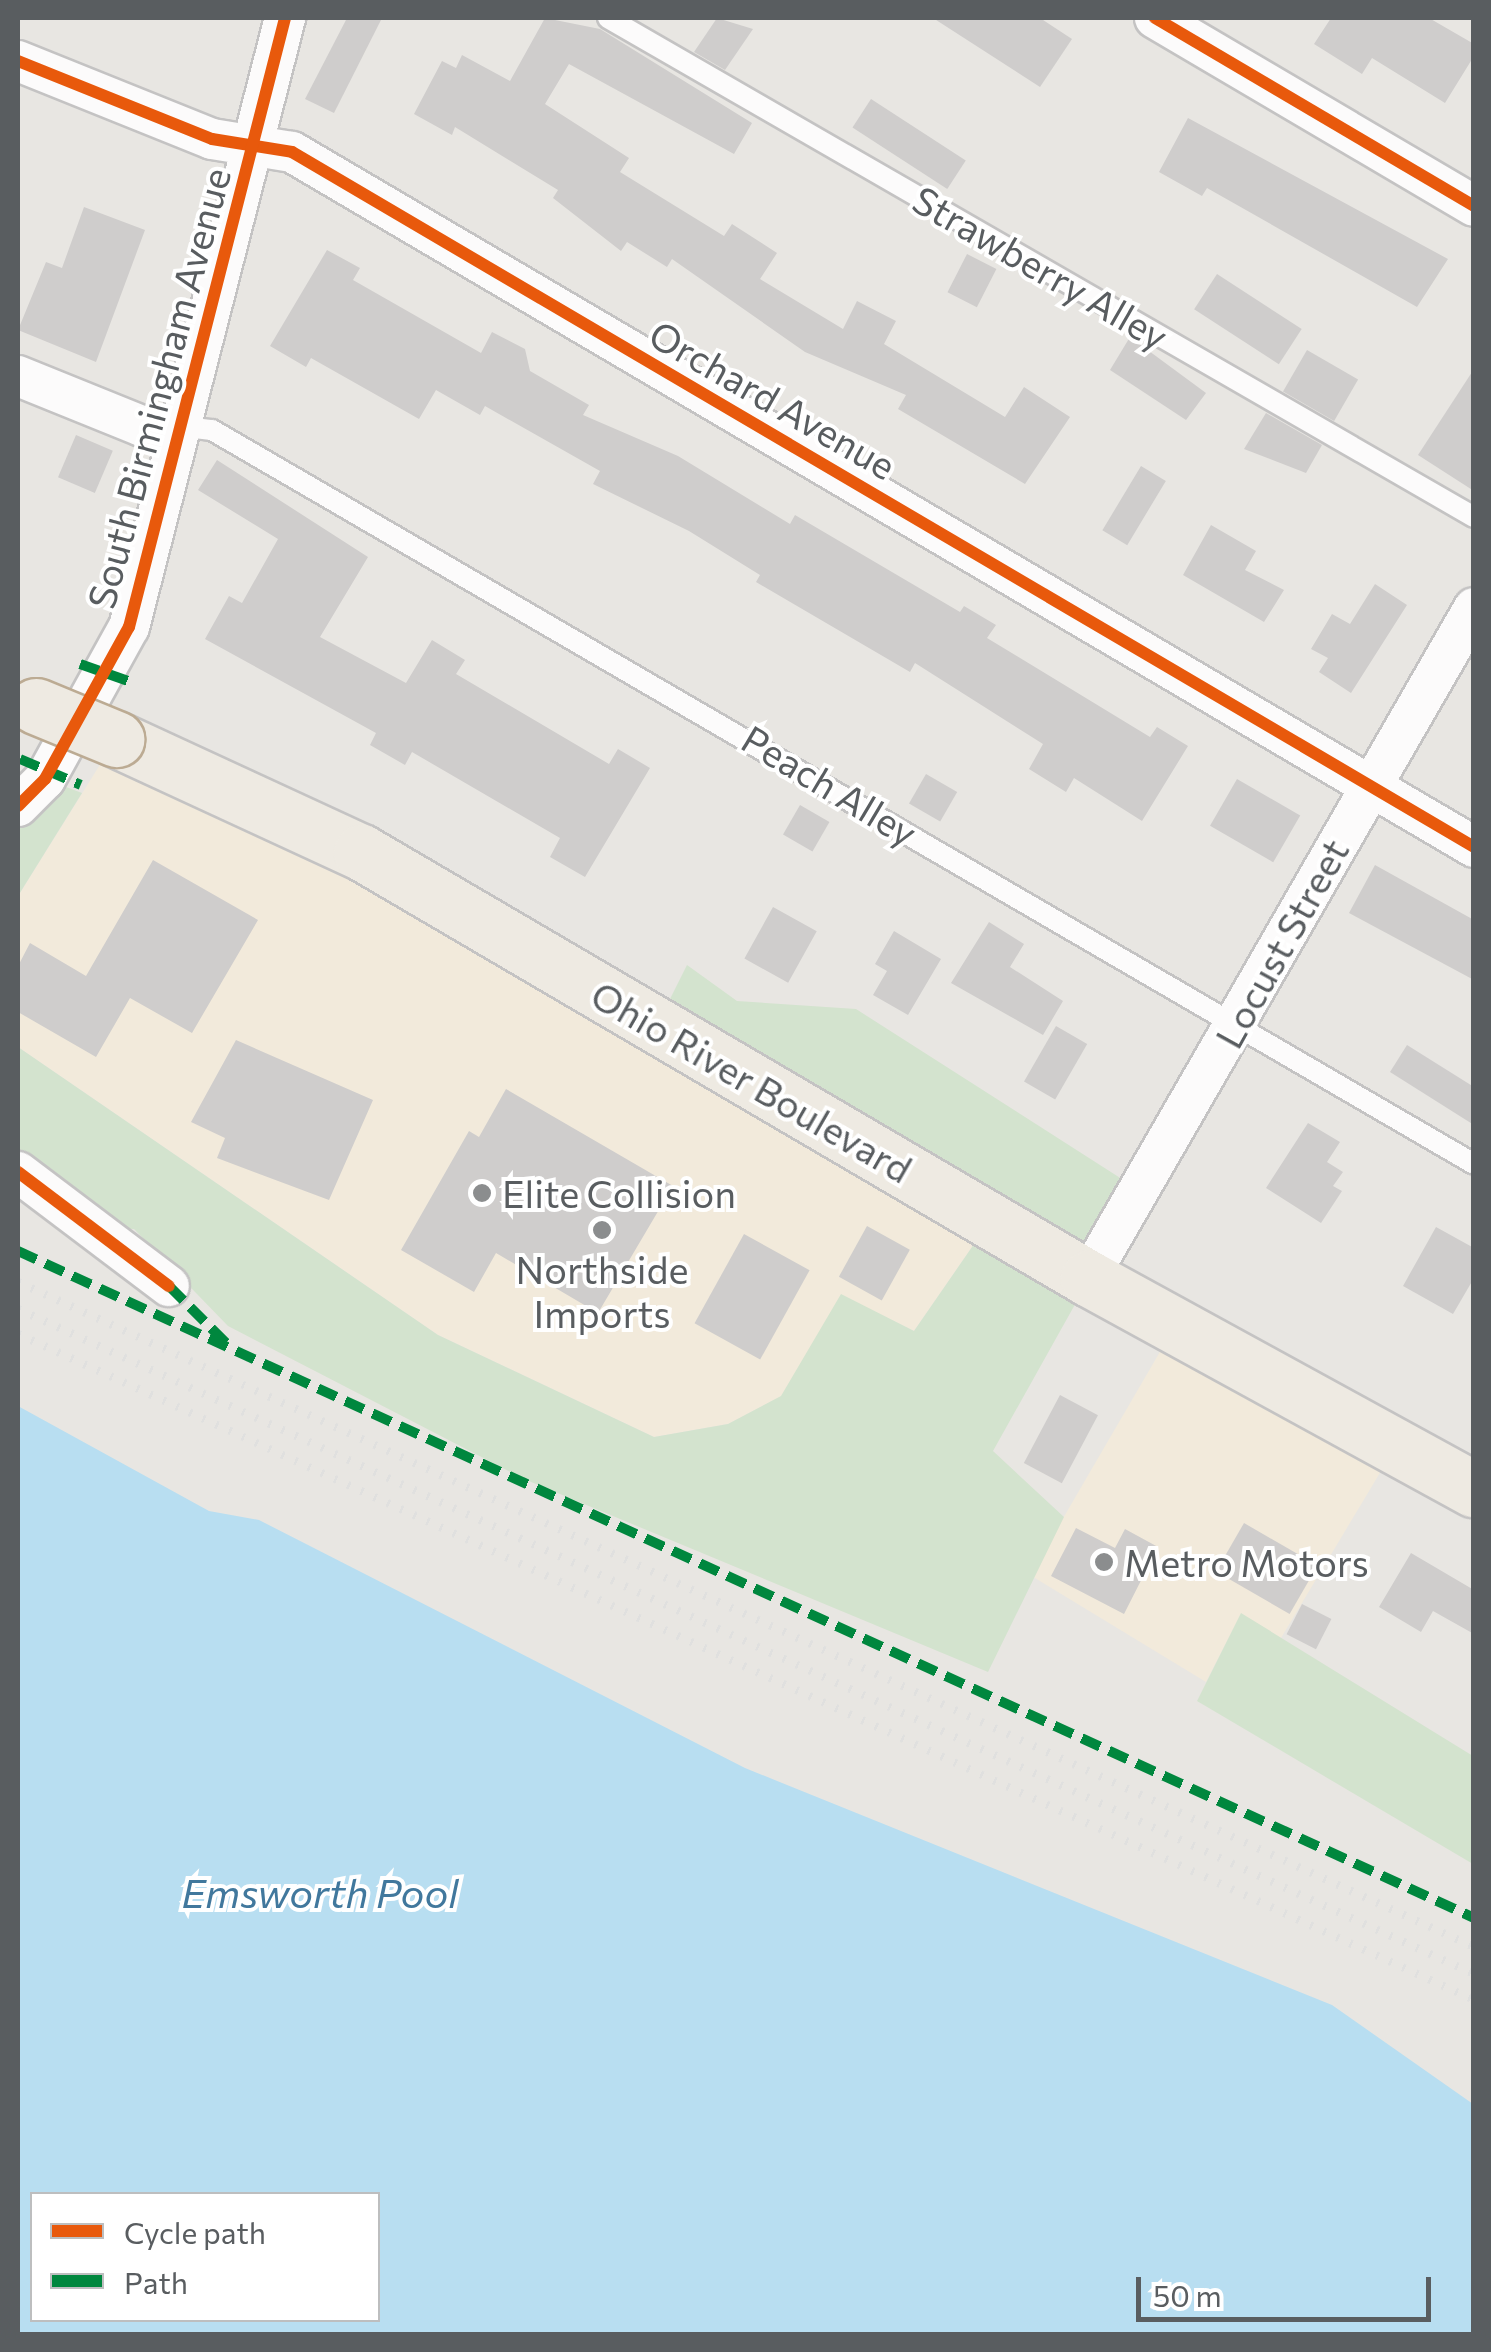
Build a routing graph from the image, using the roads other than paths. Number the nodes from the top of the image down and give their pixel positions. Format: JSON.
{"nodes":[{"id":1,"x":284,"y":18,"type":"edge"},
{"id":2,"x":608,"y":18,"type":"edge"},
{"id":3,"x":1155,"y":18,"type":"edge"},
{"id":4,"x":18,"y":60,"type":"edge"},
{"id":5,"x":252,"y":145,"type":"junction"},
{"id":6,"x":1474,"y":206,"type":"edge"},
{"id":7,"x":18,"y":376,"type":"edge"},
{"id":8,"x":178,"y":426,"type":"junction"},
{"id":9,"x":1474,"y":517,"type":"edge"},
{"id":10,"x":1474,"y":608,"type":"edge"},
{"id":11,"x":27,"y":702,"type":"edge"},
{"id":12,"x":1369,"y":787,"type":"junction"},
{"id":13,"x":18,"y":806,"type":"edge"},
{"id":14,"x":1474,"y":847,"type":"edge"},
{"id":15,"x":1236,"y":1026,"type":"junction"},
{"id":16,"x":1474,"y":1164,"type":"edge"},
{"id":17,"x":18,"y":1172,"type":"edge"},
{"id":18,"x":1088,"y":1278,"type":"junction"},
{"id":19,"x":169,"y":1286,"type":"dead end"},
{"id":20,"x":1474,"y":1489,"type":"edge"}],
"edges":[{"from":1,"to":5,"type":"street","name":"South Birmingham Avenue"},
{"from":2,"to":9,"type":"lane","name":"Strawberry Alley"},
{"from":3,"to":6,"type":"street"},
{"from":4,"to":5,"type":"street","name":"Orchard Avenue"},
{"from":5,"to":8,"type":"street","name":"South Birmingham Avenue"},
{"from":5,"to":12,"type":"street","name":"Orchard Avenue"},
{"from":7,"to":8,"type":"street"},
{"from":8,"to":13,"type":"street","name":"South Birmingham Avenue"},
{"from":8,"to":15,"type":"lane","name":"Peach Alley"},
{"from":10,"to":12,"type":"street","name":"Locust Street"},
{"from":11,"to":18,"type":"highway","name":"Ohio River Boulevard","bridge":true},
{"from":12,"to":14,"type":"street","name":"Orchard Avenue"},
{"from":12,"to":15,"type":"street","name":"Locust Street"},
{"from":15,"to":16,"type":"lane","name":"Peach Alley"},
{"from":15,"to":18,"type":"street","name":"Locust Street"},
{"from":17,"to":19,"type":"street"},
{"from":18,"to":20,"type":"highway","name":"Ohio River Boulevard"}]}
